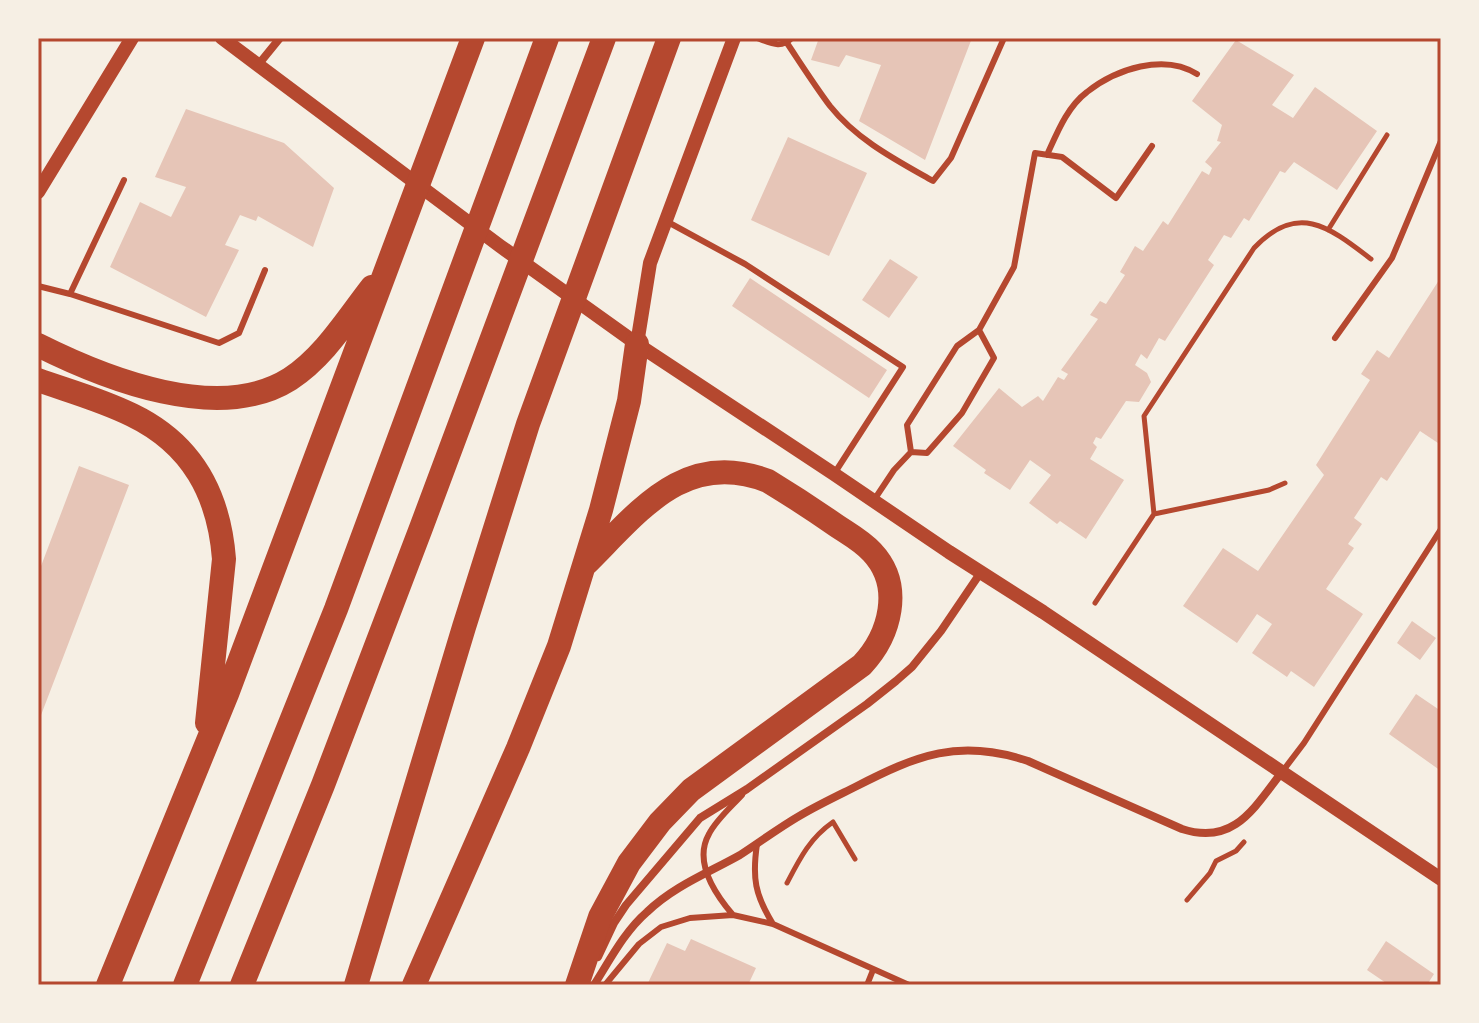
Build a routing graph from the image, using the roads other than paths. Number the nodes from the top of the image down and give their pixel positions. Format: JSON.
{"nodes":[{"id":1,"x":132,"y":38,"type":"edge"},
{"id":2,"x":222,"y":38,"type":"edge"},
{"id":3,"x":280,"y":38,"type":"edge"},
{"id":4,"x":473,"y":38,"type":"edge"},
{"id":5,"x":547,"y":38,"type":"edge"},
{"id":6,"x":604,"y":38,"type":"edge"},
{"id":7,"x":669,"y":38,"type":"edge"},
{"id":8,"x":734,"y":38,"type":"edge"},
{"id":9,"x":757,"y":38,"type":"edge"},
{"id":10,"x":1004,"y":38,"type":"edge"},
{"id":11,"x":790,"y":41,"type":"edge"},
{"id":12,"x":258,"y":65,"type":"junction"},
{"id":13,"x":1197,"y":74,"type":"dead end"},
{"id":14,"x":1441,"y":141,"type":"edge"},
{"id":15,"x":1152,"y":146,"type":"dead end"},
{"id":16,"x":1047,"y":155,"type":"junction"},
{"id":17,"x":124,"y":180,"type":"dead end"},
{"id":18,"x":38,"y":192,"type":"edge"},
{"id":19,"x":665,"y":221,"type":"junction"},
{"id":20,"x":388,"y":266,"type":"junction"},
{"id":21,"x":265,"y":270,"type":"dead end"},
{"id":22,"x":38,"y":286,"type":"edge"},
{"id":23,"x":70,"y":294,"type":"junction"},
{"id":24,"x":979,"y":330,"type":"junction"},
{"id":25,"x":1335,"y":338,"type":"dead end"},
{"id":26,"x":637,"y":344,"type":"junction"},
{"id":27,"x":38,"y":345,"type":"edge"},
{"id":28,"x":38,"y":380,"type":"edge"},
{"id":29,"x":911,"y":452,"type":"junction"},
{"id":30,"x":834,"y":474,"type":"junction"},
{"id":31,"x":874,"y":500,"type":"junction"},
{"id":32,"x":1441,"y":529,"type":"edge"},
{"id":33,"x":585,"y":565,"type":"junction"},
{"id":34,"x":981,"y":572,"type":"junction"},
{"id":35,"x":204,"y":750,"type":"junction"},
{"id":36,"x":1282,"y":772,"type":"junction"},
{"id":37,"x":747,"y":789,"type":"junction"},
{"id":38,"x":757,"y":843,"type":"junction"},
{"id":39,"x":706,"y":872,"type":"junction"},
{"id":40,"x":1441,"y":879,"type":"edge"},
{"id":41,"x":733,"y":915,"type":"junction"},
{"id":42,"x":773,"y":924,"type":"junction"},
{"id":43,"x":873,"y":970,"type":"junction"},
{"id":44,"x":108,"y":985,"type":"edge"},
{"id":45,"x":185,"y":985,"type":"edge"},
{"id":46,"x":242,"y":985,"type":"edge"},
{"id":47,"x":356,"y":985,"type":"edge"},
{"id":48,"x":414,"y":985,"type":"edge"},
{"id":49,"x":577,"y":985,"type":"edge"},
{"id":50,"x":584,"y":985,"type":"edge"},
{"id":51,"x":594,"y":985,"type":"edge"},
{"id":52,"x":605,"y":985,"type":"edge"},
{"id":53,"x":867,"y":985,"type":"edge"},
{"id":54,"x":909,"y":985,"type":"edge"}],
"edges":[{"from":1,"to":18,"type":"street"},
{"from":2,"to":12,"type":"street"},
{"from":3,"to":12,"type":"street"},
{"from":4,"to":20,"type":"highway"},
{"from":5,"to":45,"type":"highway"},
{"from":6,"to":46,"type":"highway"},
{"from":7,"to":47,"type":"highway"},
{"from":8,"to":19,"type":"street"},
{"from":9,"to":11,"type":"lane"},
{"from":10,"to":11,"type":"lane"},
{"from":12,"to":26,"type":"street"},
{"from":13,"to":16,"type":"lane"},
{"from":14,"to":25,"type":"lane"},
{"from":15,"to":16,"type":"lane"},
{"from":16,"to":24,"type":"lane"},
{"from":17,"to":23,"type":"lane"},
{"from":19,"to":26,"type":"street"},
{"from":19,"to":30,"type":"lane"},
{"from":20,"to":27,"type":"highway"},
{"from":20,"to":35,"type":"highway"},
{"from":21,"to":23,"type":"lane"},
{"from":22,"to":23,"type":"lane"},
{"from":24,"to":29,"type":"lane"},
{"from":24,"to":29,"type":"lane"},
{"from":26,"to":30,"type":"street"},
{"from":26,"to":33,"type":"highway"},
{"from":28,"to":35,"type":"highway"},
{"from":29,"to":31,"type":"lane"},
{"from":30,"to":31,"type":"street"},
{"from":31,"to":34,"type":"street"},
{"from":32,"to":36,"type":"lane"},
{"from":33,"to":48,"type":"highway"},
{"from":33,"to":49,"type":"highway"},
{"from":34,"to":36,"type":"street"},
{"from":34,"to":37,"type":"street"},
{"from":35,"to":44,"type":"highway"},
{"from":36,"to":38,"type":"street"},
{"from":36,"to":40,"type":"street"},
{"from":37,"to":39,"type":"lane"},
{"from":37,"to":50,"type":"street"},
{"from":38,"to":39,"type":"street"},
{"from":38,"to":42,"type":"lane"},
{"from":39,"to":41,"type":"lane"},
{"from":39,"to":51,"type":"street"},
{"from":41,"to":42,"type":"lane"},
{"from":41,"to":52,"type":"lane"},
{"from":42,"to":43,"type":"lane"},
{"from":43,"to":53,"type":"lane"},
{"from":43,"to":54,"type":"lane"}]}
